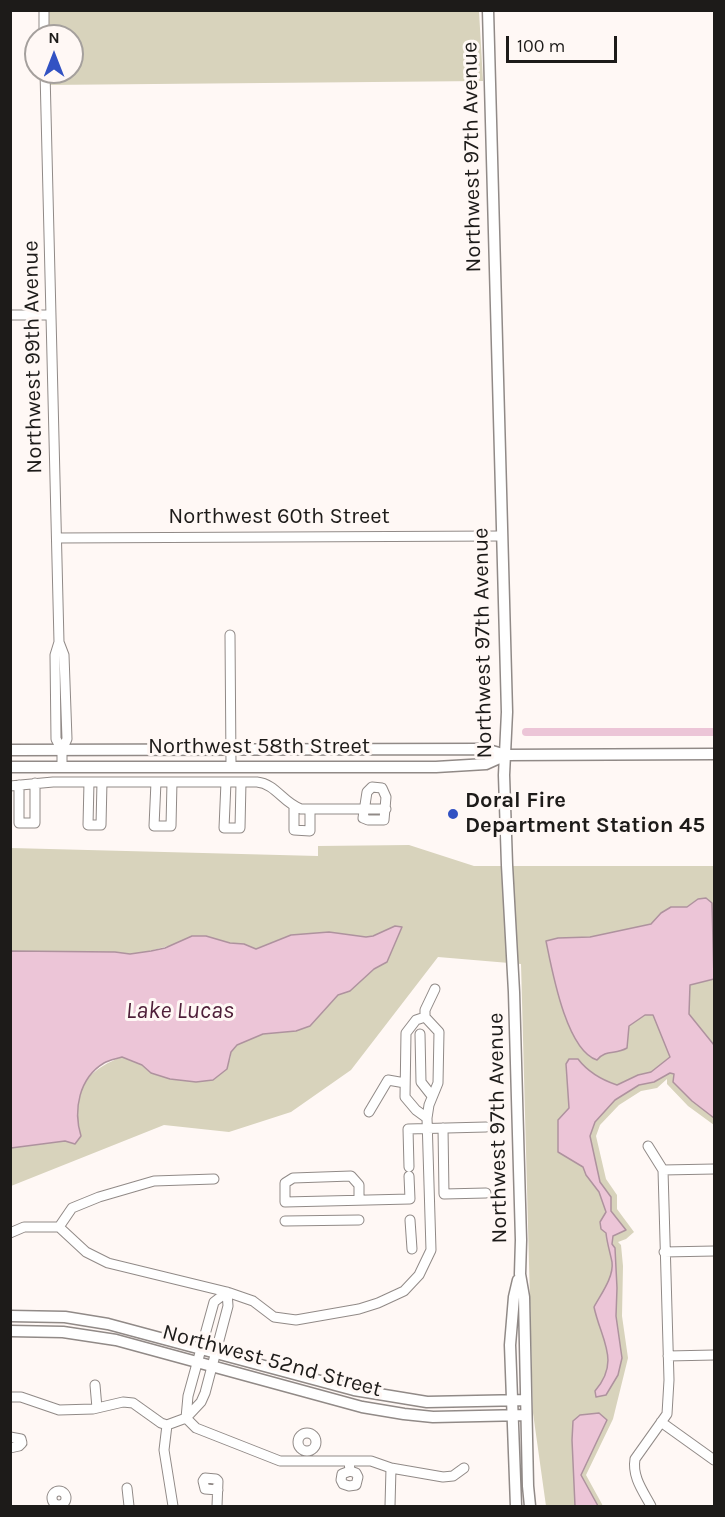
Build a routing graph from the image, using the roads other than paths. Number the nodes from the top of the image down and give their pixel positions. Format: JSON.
{"nodes":[{"id":1,"x":488,"y":10,"type":"edge"},
{"id":2,"x":45,"y":84,"type":"edge"},
{"id":3,"x":10,"y":315,"type":"edge"},
{"id":4,"x":51,"y":315,"type":"junction"},
{"id":5,"x":501,"y":536,"type":"junction"},
{"id":6,"x":57,"y":538,"type":"junction"},
{"id":7,"x":230,"y":635,"type":"dead end"},
{"id":8,"x":231,"y":749,"type":"junction"},
{"id":9,"x":10,"y":750,"type":"edge"},
{"id":10,"x":62,"y":750,"type":"junction"},
{"id":11,"x":714,"y":754,"type":"edge"},
{"id":12,"x":506,"y":755,"type":"junction"},
{"id":13,"x":231,"y":765,"type":"junction"},
{"id":14,"x":10,"y":766,"type":"edge"},
{"id":15,"x":62,"y":766,"type":"junction"},
{"id":16,"x":89,"y":782,"type":"junction"},
{"id":17,"x":102,"y":782,"type":"junction"},
{"id":18,"x":156,"y":782,"type":"junction"},
{"id":19,"x":172,"y":782,"type":"junction"},
{"id":20,"x":225,"y":782,"type":"junction"},
{"id":21,"x":242,"y":782,"type":"junction"},
{"id":22,"x":35,"y":783,"type":"junction"},
{"id":23,"x":15,"y":785,"type":"edge"},
{"id":24,"x":294,"y":807,"type":"junction"},
{"id":25,"x":364,"y":809,"type":"junction"},
{"id":26,"x":310,"y":810,"type":"junction"},
{"id":27,"x":435,"y":988,"type":"dead end"},
{"id":28,"x":425,"y":1017,"type":"junction"},
{"id":29,"x":420,"y":1034,"type":"dead end"},
{"id":30,"x":405,"y":1083,"type":"junction"},
{"id":31,"x":432,"y":1096,"type":"junction"},
{"id":32,"x":369,"y":1112,"type":"dead end"},
{"id":33,"x":428,"y":1118,"type":"junction"},
{"id":34,"x":486,"y":1127,"type":"dead end"},
{"id":35,"x":428,"y":1128,"type":"junction"},
{"id":36,"x":443,"y":1128,"type":"junction"},
{"id":37,"x":648,"y":1146,"type":"dead end"},
{"id":38,"x":714,"y":1169,"type":"edge"},
{"id":39,"x":663,"y":1170,"type":"junction"},
{"id":40,"x":214,"y":1179,"type":"dead end"},
{"id":41,"x":486,"y":1193,"type":"dead end"},
{"id":42,"x":410,"y":1199,"type":"junction"},
{"id":43,"x":430,"y":1199,"type":"junction"},
{"id":44,"x":359,"y":1200,"type":"junction"},
{"id":45,"x":359,"y":1220,"type":"dead end"},
{"id":46,"x":410,"y":1220,"type":"dead end"},
{"id":47,"x":285,"y":1221,"type":"dead end"},
{"id":48,"x":59,"y":1227,"type":"junction"},
{"id":49,"x":10,"y":1233,"type":"edge"},
{"id":50,"x":411,"y":1249,"type":"dead end"},
{"id":51,"x":714,"y":1251,"type":"edge"},
{"id":52,"x":664,"y":1252,"type":"junction"},
{"id":53,"x":520,"y":1274,"type":"junction"},
{"id":54,"x":227,"y":1292,"type":"junction"},
{"id":55,"x":10,"y":1316,"type":"edge"},
{"id":56,"x":51,"y":1316,"type":"junction"},
{"id":57,"x":10,"y":1331,"type":"edge"},
{"id":58,"x":50,"y":1331,"type":"junction"},
{"id":59,"x":201,"y":1348,"type":"junction"},
{"id":60,"x":216,"y":1352,"type":"junction"},
{"id":61,"x":714,"y":1355,"type":"edge"},
{"id":62,"x":668,"y":1356,"type":"junction"},
{"id":63,"x":198,"y":1362,"type":"junction"},
{"id":64,"x":212,"y":1366,"type":"junction"},
{"id":65,"x":95,"y":1385,"type":"dead end"},
{"id":66,"x":10,"y":1397,"type":"edge"},
{"id":67,"x":526,"y":1400,"type":"junction"},
{"id":68,"x":417,"y":1401,"type":"junction"},
{"id":69,"x":511,"y":1401,"type":"junction"},
{"id":70,"x":97,"y":1408,"type":"junction"},
{"id":71,"x":415,"y":1415,"type":"junction"},
{"id":72,"x":512,"y":1415,"type":"junction"},
{"id":73,"x":526,"y":1415,"type":"junction"},
{"id":74,"x":186,"y":1418,"type":"junction"},
{"id":75,"x":661,"y":1422,"type":"junction"},
{"id":76,"x":167,"y":1425,"type":"junction"},
{"id":77,"x":10,"y":1437,"type":"edge"},
{"id":78,"x":10,"y":1448,"type":"edge"},
{"id":79,"x":714,"y":1460,"type":"edge"},
{"id":80,"x":391,"y":1468,"type":"junction"},
{"id":81,"x":464,"y":1468,"type":"dead end"},
{"id":82,"x":127,"y":1488,"type":"dead end"},
{"id":83,"x":218,"y":1490,"type":"dead end"},
{"id":84,"x":129,"y":1506,"type":"edge"},
{"id":85,"x":173,"y":1506,"type":"edge"},
{"id":86,"x":217,"y":1506,"type":"edge"},
{"id":87,"x":390,"y":1506,"type":"edge"},
{"id":88,"x":516,"y":1506,"type":"edge"},
{"id":89,"x":530,"y":1506,"type":"edge"},
{"id":90,"x":651,"y":1506,"type":"edge"}],
"edges":[{"from":1,"to":5,"type":"street","name":"Northwest 97th Avenue"},
{"from":2,"to":4,"type":"street","name":"Northwest 99th Avenue"},
{"from":3,"to":4,"type":"street"},
{"from":4,"to":6,"type":"street","name":"Northwest 99th Avenue"},
{"from":5,"to":6,"type":"street","name":"Northwest 60th Street"},
{"from":5,"to":12,"type":"street","name":"Northwest 97th Avenue"},
{"from":6,"to":10,"type":"street","name":"Northwest 99th Avenue"},
{"from":7,"to":8,"type":"street"},
{"from":8,"to":10,"type":"street","name":"Northwest 58th Street"},
{"from":8,"to":12,"type":"street","name":"Northwest 58th Street"},
{"from":8,"to":13,"type":"street"},
{"from":9,"to":10,"type":"street","name":"Northwest 58th Street"},
{"from":10,"to":15,"type":"street","name":"Northwest 99th Avenue"},
{"from":11,"to":12,"type":"street","name":"Northwest 58th Street"},
{"from":12,"to":13,"type":"street","name":"Northwest 58th Street"},
{"from":12,"to":53,"type":"street","name":"Northwest 97th Avenue"},
{"from":13,"to":15,"type":"street","name":"Northwest 58th Street"},
{"from":14,"to":15,"type":"street","name":"Northwest 58th Street"},
{"from":16,"to":17,"type":"street"},
{"from":16,"to":17,"type":"street"},
{"from":16,"to":22,"type":"street"},
{"from":17,"to":18,"type":"street"},
{"from":18,"to":19,"type":"street"},
{"from":18,"to":19,"type":"street"},
{"from":19,"to":20,"type":"street"},
{"from":20,"to":21,"type":"street"},
{"from":20,"to":21,"type":"street"},
{"from":21,"to":24,"type":"street"},
{"from":22,"to":23,"type":"street"},
{"from":22,"to":23,"type":"street"},
{"from":24,"to":26,"type":"street"},
{"from":24,"to":26,"type":"street"},
{"from":25,"to":25,"type":"street"},
{"from":25,"to":26,"type":"street"},
{"from":27,"to":28,"type":"street"},
{"from":28,"to":30,"type":"street"},
{"from":28,"to":31,"type":"street","name":"Northwest 52nd Street"},
{"from":29,"to":31,"type":"street"},
{"from":30,"to":32,"type":"street"},
{"from":30,"to":33,"type":"street"},
{"from":31,"to":33,"type":"street","name":"Northwest 52nd Street"},
{"from":33,"to":35,"type":"street","name":"Northwest 52nd Street"},
{"from":34,"to":36,"type":"street"},
{"from":35,"to":36,"type":"street"},
{"from":35,"to":42,"type":"street"},
{"from":35,"to":43,"type":"street","name":"Northwest 52nd Street"},
{"from":36,"to":41,"type":"street"},
{"from":37,"to":39,"type":"street"},
{"from":38,"to":39,"type":"street"},
{"from":39,"to":52,"type":"street"},
{"from":40,"to":48,"type":"street"},
{"from":42,"to":43,"type":"street"},
{"from":42,"to":44,"type":"street"},
{"from":43,"to":54,"type":"street","name":"Northwest 52nd Street"},
{"from":44,"to":44,"type":"street"},
{"from":45,"to":47,"type":"street"},
{"from":46,"to":50,"type":"street"},
{"from":48,"to":49,"type":"street"},
{"from":48,"to":54,"type":"street"},
{"from":51,"to":52,"type":"street"},
{"from":52,"to":62,"type":"street"},
{"from":53,"to":67,"type":"street","name":"Northwest 97th Avenue"},
{"from":53,"to":69,"type":"street","name":"Northwest 97th Avenue"},
{"from":54,"to":59,"type":"street"},
{"from":54,"to":60,"type":"street"},
{"from":55,"to":56,"type":"street","name":"Northwest 52nd Street"},
{"from":56,"to":58,"type":"street"},
{"from":56,"to":59,"type":"street","name":"Northwest 52nd Street"},
{"from":57,"to":58,"type":"street","name":"Northwest 52nd Street"},
{"from":58,"to":63,"type":"street","name":"Northwest 52nd Street"},
{"from":59,"to":60,"type":"street","name":"Northwest 52nd Street"},
{"from":59,"to":63,"type":"street"},
{"from":60,"to":64,"type":"street"},
{"from":60,"to":68,"type":"street","name":"Northwest 52nd Street"},
{"from":61,"to":62,"type":"street"},
{"from":62,"to":75,"type":"street"},
{"from":63,"to":64,"type":"street","name":"Northwest 52nd Street"},
{"from":63,"to":74,"type":"street"},
{"from":64,"to":71,"type":"street","name":"Northwest 52nd Street"},
{"from":64,"to":74,"type":"street"},
{"from":65,"to":70,"type":"street"},
{"from":66,"to":70,"type":"street"},
{"from":67,"to":69,"type":"street","name":"Northwest 52nd Street"},
{"from":67,"to":73,"type":"street","name":"Northwest 97th Avenue"},
{"from":68,"to":69,"type":"street","name":"Northwest 52nd Street"},
{"from":68,"to":71,"type":"street"},
{"from":69,"to":72,"type":"street","name":"Northwest 97th Avenue"},
{"from":70,"to":76,"type":"street"},
{"from":71,"to":72,"type":"street","name":"Northwest 52nd Street"},
{"from":72,"to":73,"type":"street","name":"Northwest 52nd Street"},
{"from":72,"to":88,"type":"street","name":"Northwest 97th Avenue"},
{"from":73,"to":89,"type":"street","name":"Northwest 97th Avenue"},
{"from":74,"to":76,"type":"street"},
{"from":74,"to":80,"type":"street"},
{"from":75,"to":79,"type":"street"},
{"from":75,"to":90,"type":"street"},
{"from":76,"to":85,"type":"street"},
{"from":77,"to":78,"type":"street"},
{"from":80,"to":81,"type":"street"},
{"from":80,"to":87,"type":"street"},
{"from":82,"to":84,"type":"street"},
{"from":83,"to":86,"type":"street"}]}
